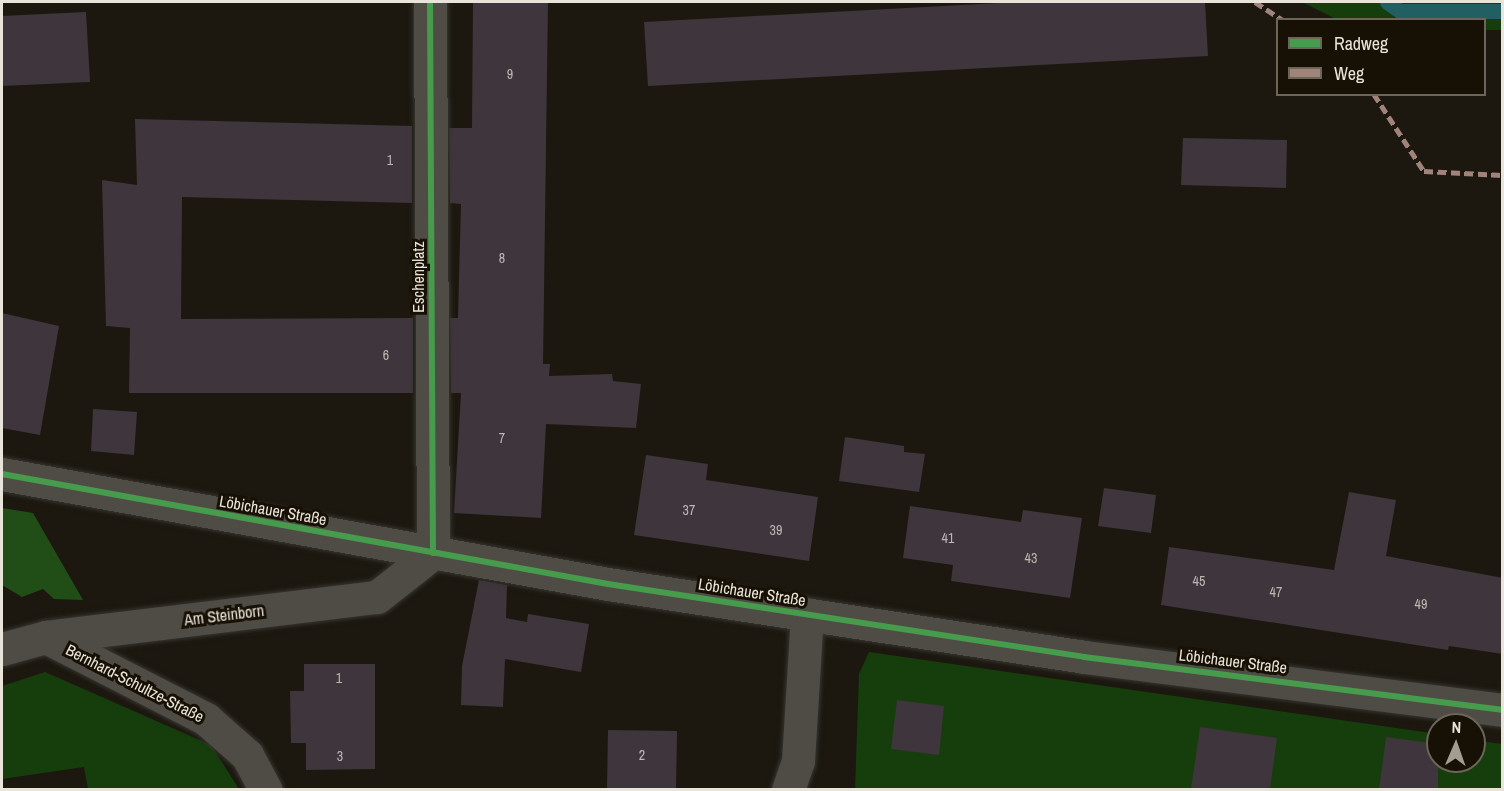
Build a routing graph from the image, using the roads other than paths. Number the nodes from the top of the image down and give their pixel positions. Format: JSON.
{"nodes":[{"id":1,"x":430,"y":2,"type":"edge"},
{"id":2,"x":2,"y":474,"type":"edge"},
{"id":3,"x":433,"y":553,"type":"junction"},
{"id":4,"x":807,"y":614,"type":"junction"},
{"id":5,"x":46,"y":637,"type":"junction"},
{"id":6,"x":2,"y":649,"type":"edge"},
{"id":7,"x":1503,"y":710,"type":"edge"},
{"id":8,"x":799,"y":780,"type":"edge"},
{"id":9,"x":266,"y":789,"type":"edge"}],
"edges":[{"from":1,"to":3,"type":"street","name":"Eschenplatz"},
{"from":2,"to":3,"type":"street","name":"Löbichauer Straße"},
{"from":3,"to":4,"type":"street","name":"Löbichauer Straße"},
{"from":3,"to":5,"type":"street","name":"Am Steinborn"},
{"from":4,"to":7,"type":"street","name":"Löbichauer Straße"},
{"from":4,"to":8,"type":"street"},
{"from":5,"to":6,"type":"street","name":"Am Steinborn"},
{"from":5,"to":9,"type":"street","name":"Bernhard-Schultze-Straße"}]}
